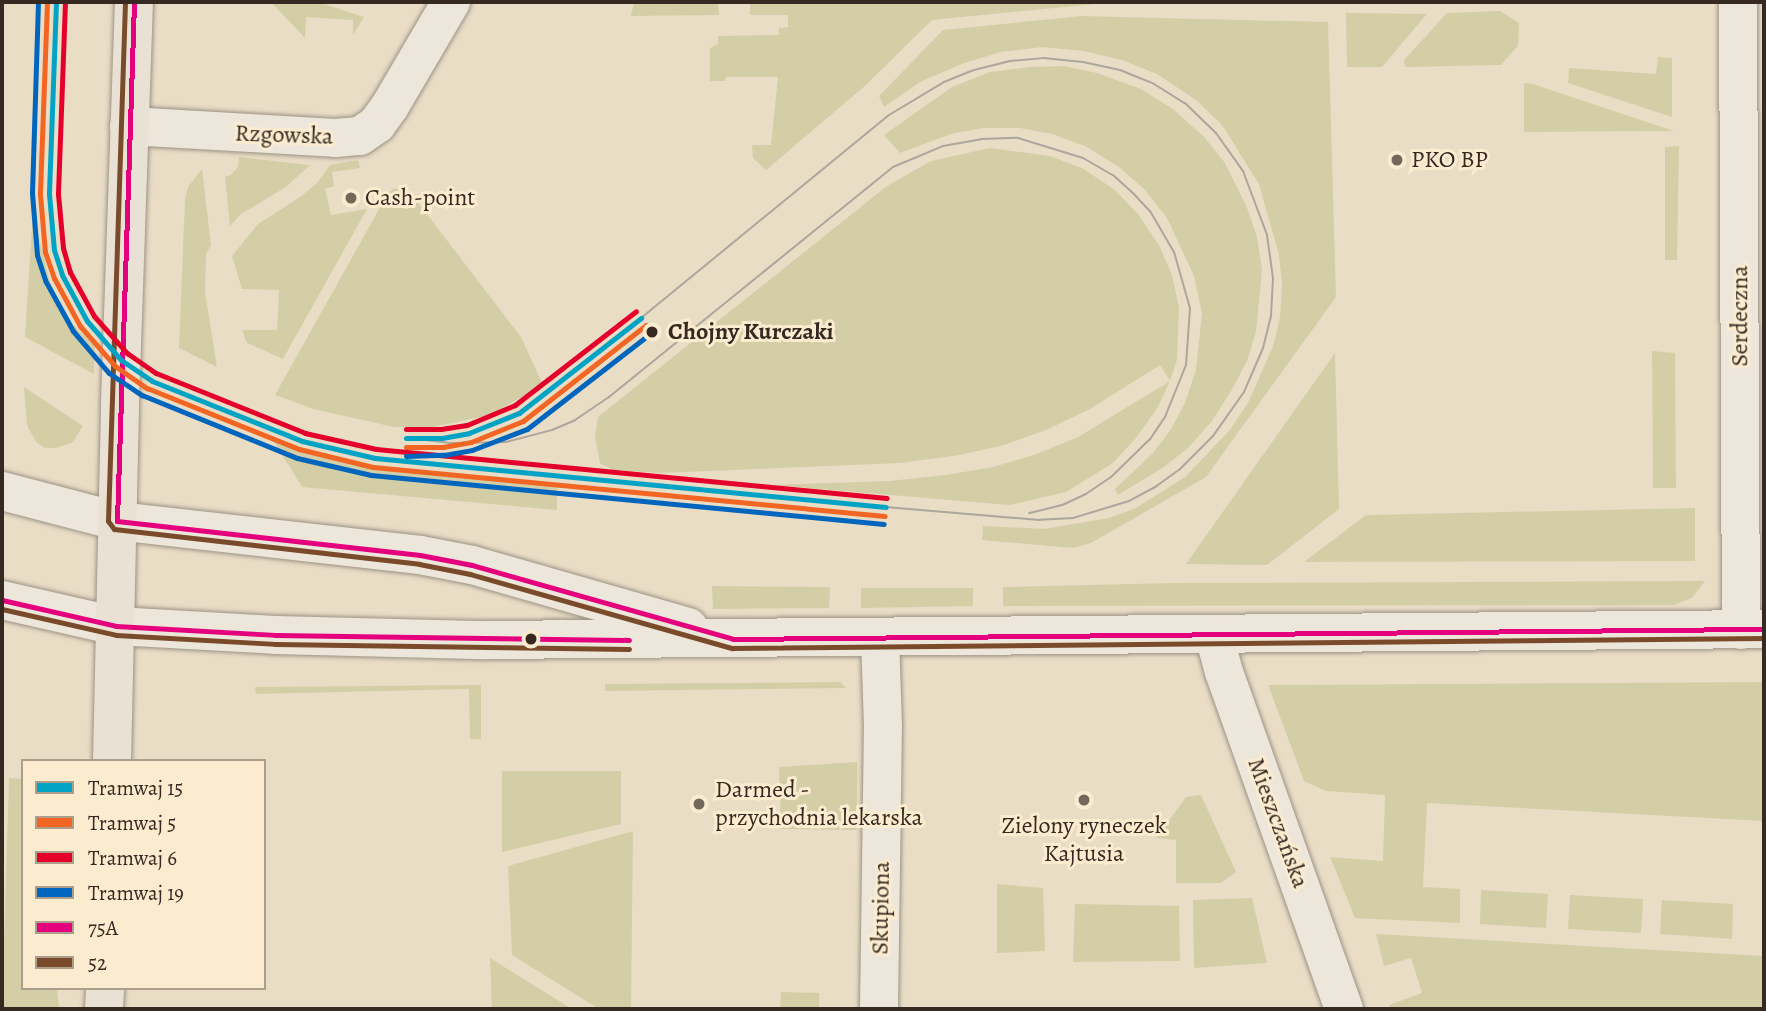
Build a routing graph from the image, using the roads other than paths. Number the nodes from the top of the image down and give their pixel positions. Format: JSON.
{"nodes":[{"id":1,"x":134,"y":2,"type":"edge"},
{"id":2,"x":451,"y":2,"type":"edge"},
{"id":3,"x":1738,"y":2,"type":"edge"},
{"id":4,"x":129,"y":126,"type":"junction"},
{"id":5,"x":2,"y":491,"type":"edge"},
{"id":6,"x":117,"y":521,"type":"junction"},
{"id":7,"x":2,"y":600,"type":"edge"},
{"id":8,"x":116,"y":626,"type":"junction"},
{"id":9,"x":1753,"y":629,"type":"edge"},
{"id":10,"x":1214,"y":635,"type":"junction"},
{"id":11,"x":880,"y":638,"type":"junction"},
{"id":12,"x":733,"y":639,"type":"junction"},
{"id":13,"x":112,"y":759,"type":"edge"},
{"id":14,"x":105,"y":990,"type":"edge"},
{"id":15,"x":104,"y":1009,"type":"edge"},
{"id":16,"x":879,"y":1009,"type":"edge"},
{"id":17,"x":1344,"y":1009,"type":"edge"}],
"edges":[{"from":1,"to":4,"type":"main road"},
{"from":2,"to":4,"type":"street","name":"Rzgowska"},
{"from":3,"to":9,"type":"street","name":"Serdeczna"},
{"from":4,"to":6,"type":"main road"},
{"from":5,"to":6,"type":"street"},
{"from":6,"to":8,"type":"main road"},
{"from":6,"to":12,"type":"street"},
{"from":7,"to":8,"type":"street"},
{"from":8,"to":12,"type":"street"},
{"from":8,"to":13,"type":"main road"},
{"from":9,"to":10,"type":"street"},
{"from":10,"to":11,"type":"street"},
{"from":10,"to":17,"type":"street","name":"Mieszczańska"},
{"from":11,"to":12,"type":"street"},
{"from":11,"to":16,"type":"street","name":"Skupiona"},
{"from":14,"to":15,"type":"main road"}]}
